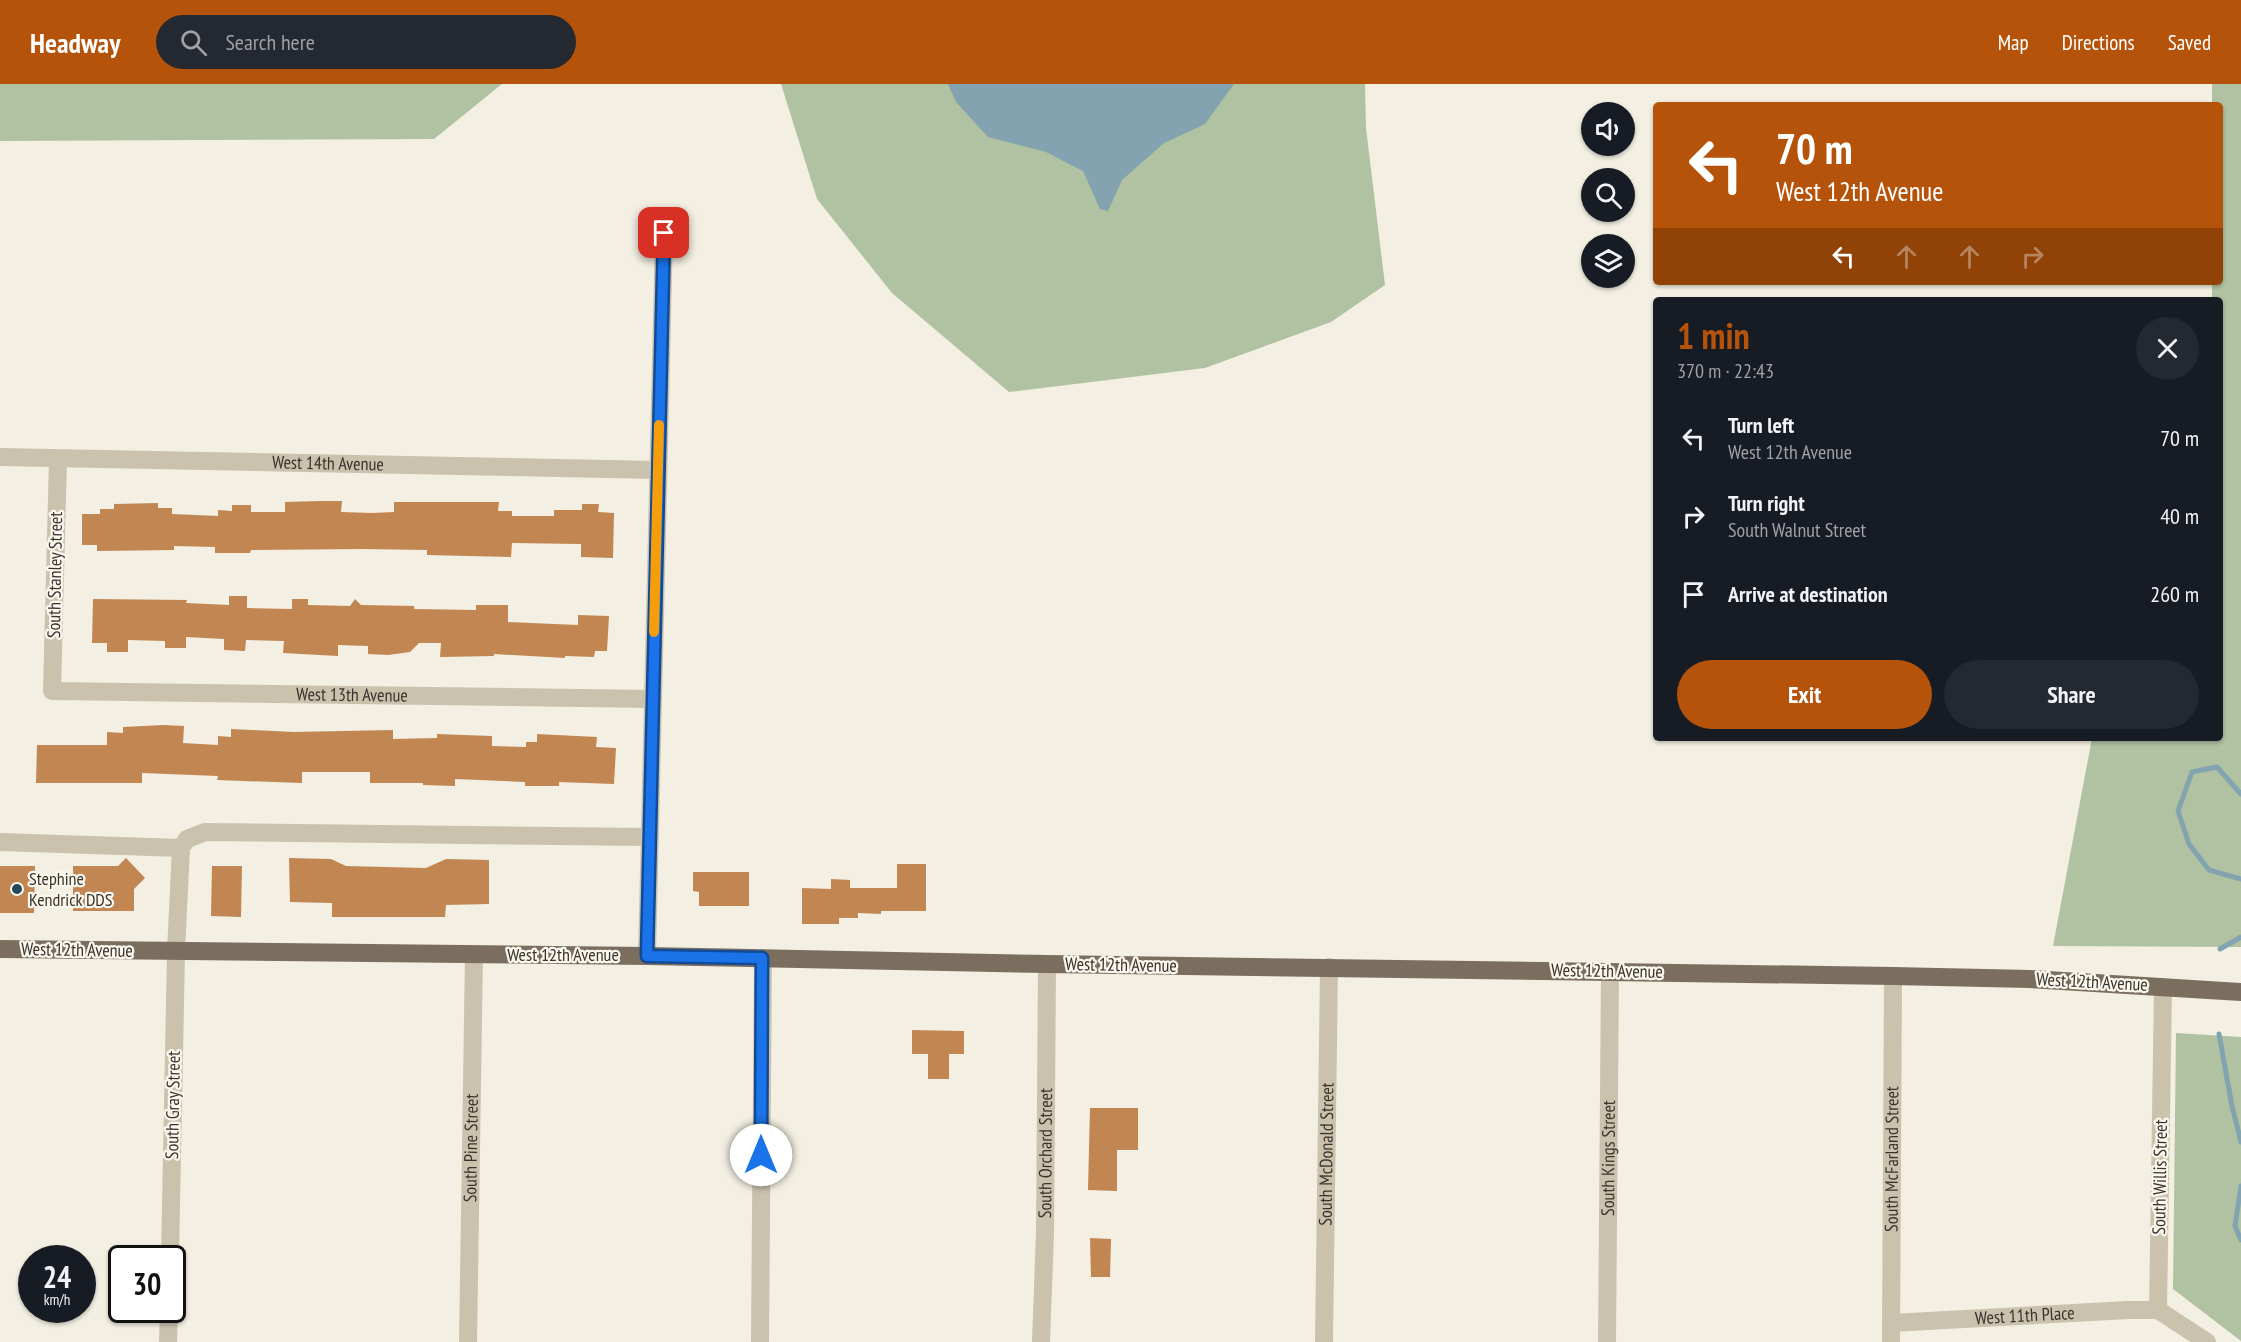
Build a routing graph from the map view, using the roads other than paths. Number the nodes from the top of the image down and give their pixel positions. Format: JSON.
{"nodes":[{"id":1,"x":664,"y":233,"type":"dead end"},
{"id":2,"x":0,"y":457,"type":"edge"},
{"id":3,"x":58,"y":459,"type":"junction"},
{"id":4,"x":658,"y":470,"type":"junction"},
{"id":5,"x":52,"y":691,"type":"joint"},
{"id":6,"x":653,"y":699,"type":"junction"},
{"id":7,"x":649,"y":837,"type":"junction"},
{"id":8,"x":0,"y":842,"type":"edge"},
{"id":9,"x":181,"y":848,"type":"junction"},
{"id":10,"x":0,"y":948,"type":"edge"},
{"id":11,"x":176,"y":951,"type":"junction"},
{"id":12,"x":474,"y":955,"type":"junction"},
{"id":13,"x":647,"y":956,"type":"junction"},
{"id":14,"x":762,"y":958,"type":"junction"},
{"id":15,"x":1047,"y":964,"type":"junction"},
{"id":16,"x":1329,"y":967,"type":"junction"},
{"id":17,"x":1610,"y":972,"type":"junction"},
{"id":18,"x":1893,"y":976,"type":"junction"},
{"id":19,"x":2163,"y":987,"type":"junction"},
{"id":20,"x":2241,"y":992,"type":"edge"},
{"id":21,"x":170,"y":1245,"type":"edge"},
{"id":22,"x":2158,"y":1310,"type":"junction"},
{"id":23,"x":169,"y":1323,"type":"edge"},
{"id":24,"x":1891,"y":1323,"type":"junction"},
{"id":25,"x":168,"y":1342,"type":"edge"},
{"id":26,"x":468,"y":1342,"type":"edge"},
{"id":27,"x":760,"y":1342,"type":"edge"},
{"id":28,"x":1041,"y":1342,"type":"edge"},
{"id":29,"x":1324,"y":1342,"type":"edge"},
{"id":30,"x":1607,"y":1342,"type":"edge"},
{"id":31,"x":1891,"y":1342,"type":"edge"},
{"id":32,"x":2206,"y":1342,"type":"edge"}],
"edges":[{"from":1,"to":4,"type":"street"},
{"from":2,"to":3,"type":"street","name":"West 14th Avenue"},
{"from":3,"to":4,"type":"street","name":"West 14th Avenue"},
{"from":3,"to":5,"type":"street","name":"South Stanley Street"},
{"from":4,"to":6,"type":"street"},
{"from":5,"to":6,"type":"street","name":"West 13th Avenue"},
{"from":6,"to":7,"type":"street"},
{"from":7,"to":9,"type":"street"},
{"from":7,"to":13,"type":"street"},
{"from":8,"to":9,"type":"street"},
{"from":9,"to":11,"type":"street","name":"South Gray Street"},
{"from":10,"to":11,"type":"main road","name":"West 12th Avenue"},
{"from":11,"to":12,"type":"main road","name":"West 12th Avenue"},
{"from":11,"to":21,"type":"street","name":"South Gray Street"},
{"from":12,"to":13,"type":"main road","name":"West 12th Avenue"},
{"from":12,"to":26,"type":"street","name":"South Pine Street"},
{"from":13,"to":14,"type":"main road","name":"West 12th Avenue"},
{"from":14,"to":15,"type":"main road","name":"West 12th Avenue"},
{"from":14,"to":27,"type":"street"},
{"from":15,"to":16,"type":"main road","name":"West 12th Avenue"},
{"from":15,"to":28,"type":"street","name":"South Orchard Street"},
{"from":16,"to":17,"type":"main road","name":"West 12th Avenue"},
{"from":16,"to":29,"type":"street","name":"South McDonald Street"},
{"from":17,"to":18,"type":"main road","name":"West 12th Avenue"},
{"from":17,"to":30,"type":"street","name":"South Kings Street"},
{"from":18,"to":19,"type":"main road","name":"West 12th Avenue"},
{"from":18,"to":24,"type":"street","name":"South McFarland Street"},
{"from":19,"to":20,"type":"main road","name":"West 12th Avenue"},
{"from":19,"to":22,"type":"street","name":"South Willis Street"},
{"from":22,"to":24,"type":"street","name":"West 11th Place"},
{"from":22,"to":32,"type":"street"},
{"from":23,"to":25,"type":"street"},
{"from":24,"to":31,"type":"street","name":"South McFarland Street"}]}
